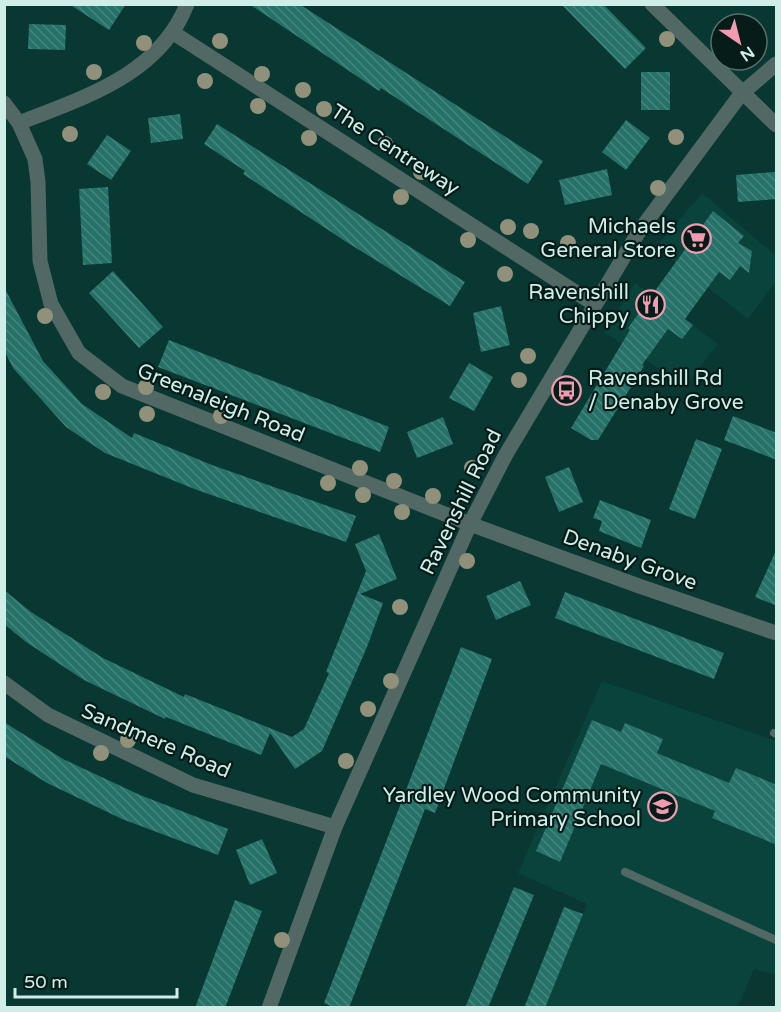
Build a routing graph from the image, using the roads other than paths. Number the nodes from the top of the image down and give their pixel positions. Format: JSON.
{"nodes":[{"id":1,"x":187,"y":4,"type":"edge"},
{"id":2,"x":652,"y":4,"type":"edge"},
{"id":3,"x":172,"y":32,"type":"junction"},
{"id":4,"x":777,"y":64,"type":"edge"},
{"id":5,"x":741,"y":94,"type":"junction"},
{"id":6,"x":4,"y":103,"type":"edge"},
{"id":7,"x":19,"y":123,"type":"junction"},
{"id":8,"x":777,"y":125,"type":"edge"},
{"id":9,"x":594,"y":304,"type":"junction"},
{"id":10,"x":470,"y":524,"type":"junction"},
{"id":11,"x":777,"y":633,"type":"edge"},
{"id":12,"x":4,"y":683,"type":"edge"},
{"id":13,"x":335,"y":827,"type":"junction"},
{"id":14,"x":625,"y":872,"type":"dead end"},
{"id":15,"x":777,"y":940,"type":"edge"},
{"id":16,"x":269,"y":1008,"type":"edge"}],
"edges":[{"from":1,"to":3,"type":"street"},
{"from":2,"to":5,"type":"street"},
{"from":3,"to":7,"type":"street"},
{"from":3,"to":9,"type":"street","name":"The Centreway"},
{"from":4,"to":5,"type":"street","name":"Ravenshill Road"},
{"from":5,"to":8,"type":"street"},
{"from":5,"to":9,"type":"street","name":"Ravenshill Road"},
{"from":6,"to":7,"type":"street","name":"Greenaleigh Road"},
{"from":7,"to":10,"type":"street","name":"Greenaleigh Road"},
{"from":9,"to":10,"type":"street","name":"Ravenshill Road"},
{"from":10,"to":11,"type":"street","name":"Denaby Grove"},
{"from":10,"to":13,"type":"street","name":"Ravenshill Road"},
{"from":12,"to":13,"type":"street","name":"Sandmere Road"},
{"from":13,"to":16,"type":"street","name":"Ravenshill Road"},
{"from":14,"to":15,"type":"lane"}]}
